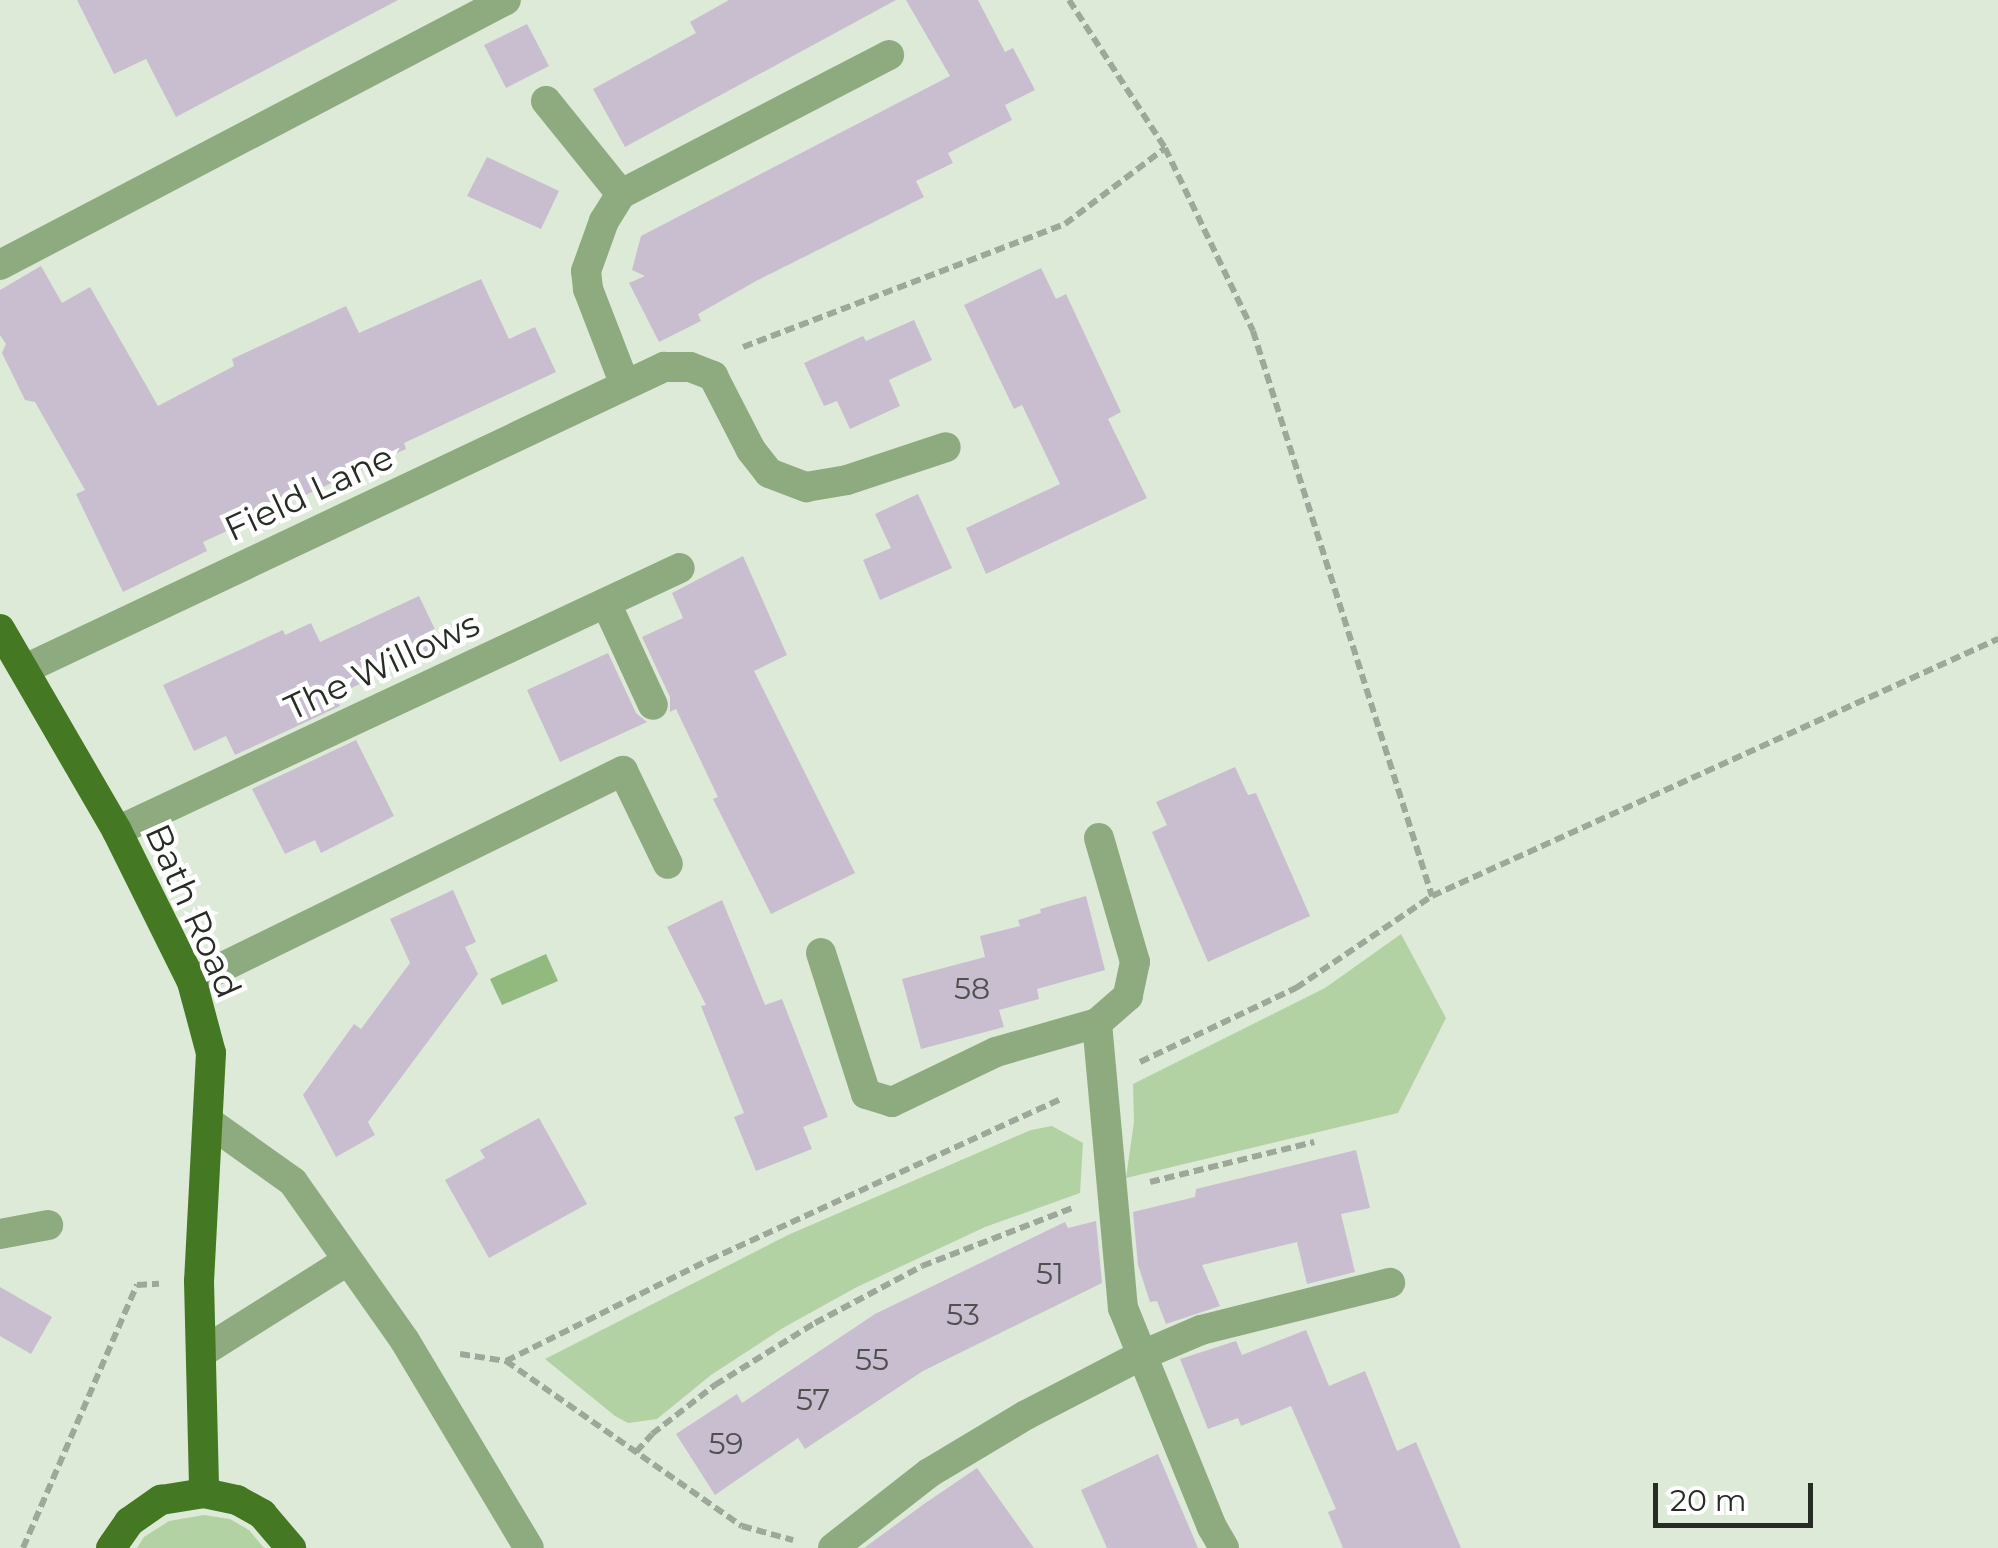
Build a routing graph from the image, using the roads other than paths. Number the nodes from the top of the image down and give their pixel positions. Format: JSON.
{"nodes":[{"id":1,"x":506,"y":0,"type":"edge"},
{"id":2,"x":889,"y":56,"type":"dead end"},
{"id":3,"x":546,"y":102,"type":"dead end"},
{"id":4,"x":621,"y":194,"type":"junction"},
{"id":5,"x":0,"y":265,"type":"edge"},
{"id":6,"x":625,"y":386,"type":"junction"},
{"id":7,"x":946,"y":446,"type":"dead end"},
{"id":8,"x":680,"y":568,"type":"dead end"},
{"id":9,"x":606,"y":602,"type":"junction"},
{"id":10,"x":0,"y":629,"type":"edge"},
{"id":11,"x":26,"y":669,"type":"junction"},
{"id":12,"x":653,"y":706,"type":"dead end"},
{"id":13,"x":117,"y":831,"type":"junction"},
{"id":14,"x":1099,"y":838,"type":"dead end"},
{"id":15,"x":668,"y":864,"type":"dead end"},
{"id":16,"x":821,"y":953,"type":"dead end"},
{"id":17,"x":192,"y":982,"type":"junction"},
{"id":18,"x":1097,"y":1024,"type":"junction"},
{"id":19,"x":209,"y":1122,"type":"junction"},
{"id":20,"x":48,"y":1225,"type":"dead end"},
{"id":21,"x":0,"y":1234,"type":"edge"},
{"id":22,"x":347,"y":1262,"type":"junction"},
{"id":23,"x":1390,"y":1283,"type":"dead end"},
{"id":24,"x":200,"y":1353,"type":"junction"},
{"id":25,"x":1140,"y":1356,"type":"junction"},
{"id":26,"x":204,"y":1493,"type":"junction"},
{"id":27,"x":819,"y":1546,"type":"edge"},
{"id":28,"x":111,"y":1548,"type":"edge"},
{"id":29,"x":292,"y":1548,"type":"edge"},
{"id":30,"x":529,"y":1548,"type":"edge"},
{"id":31,"x":1224,"y":1548,"type":"edge"}],
"edges":[{"from":1,"to":5,"type":"street"},
{"from":2,"to":4,"type":"street"},
{"from":3,"to":4,"type":"street"},
{"from":4,"to":6,"type":"street"},
{"from":6,"to":7,"type":"street","name":"Field Lane"},
{"from":6,"to":11,"type":"street","name":"Field Lane"},
{"from":8,"to":9,"type":"street","name":"The Willows"},
{"from":9,"to":12,"type":"street"},
{"from":9,"to":13,"type":"street","name":"The Willows"},
{"from":10,"to":11,"type":"main road","name":"Bath Road"},
{"from":11,"to":13,"type":"main road","name":"Bath Road"},
{"from":13,"to":17,"type":"main road","name":"Bath Road"},
{"from":14,"to":18,"type":"street"},
{"from":15,"to":17,"type":"street"},
{"from":16,"to":18,"type":"street"},
{"from":17,"to":19,"type":"main road","name":"Bath Road"},
{"from":18,"to":25,"type":"street"},
{"from":19,"to":22,"type":"street"},
{"from":19,"to":24,"type":"main road","name":"Bath Road"},
{"from":20,"to":21,"type":"street"},
{"from":22,"to":24,"type":"street"},
{"from":22,"to":30,"type":"street"},
{"from":23,"to":25,"type":"street"},
{"from":24,"to":26,"type":"main road","name":"Bath Road"},
{"from":25,"to":27,"type":"street"},
{"from":25,"to":31,"type":"street"},
{"from":26,"to":28,"type":"main road"},
{"from":26,"to":29,"type":"main road"}]}
